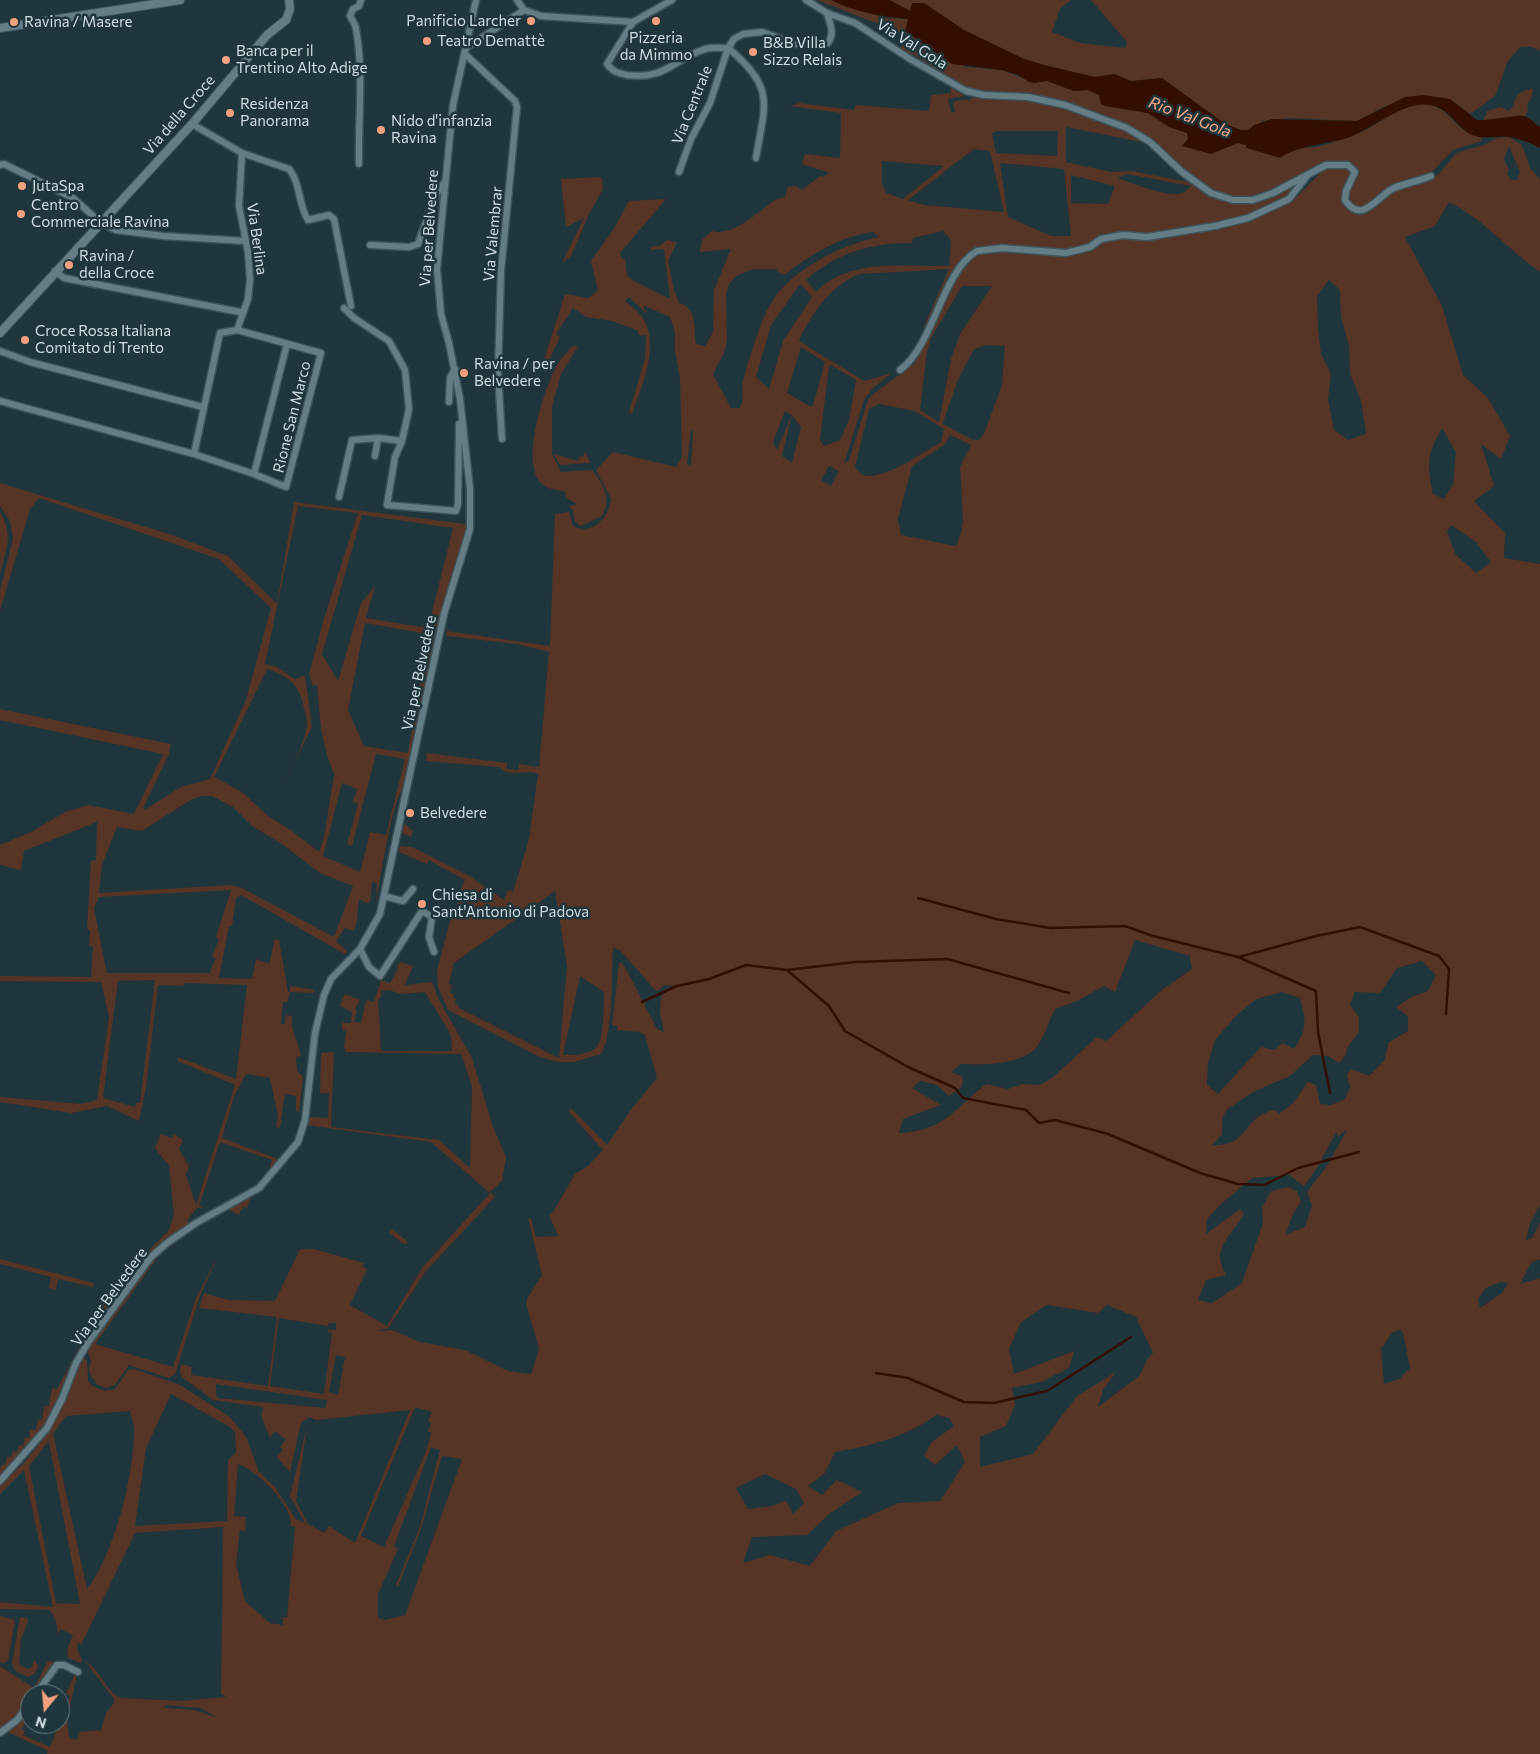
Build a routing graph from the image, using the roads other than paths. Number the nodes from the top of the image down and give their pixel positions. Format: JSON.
{"nodes":[{"id":1,"x":180,"y":0,"type":"edge"},
{"id":2,"x":289,"y":0,"type":"edge"},
{"id":3,"x":360,"y":0,"type":"edge"},
{"id":4,"x":476,"y":0,"type":"edge"},
{"id":5,"x":517,"y":0,"type":"edge"},
{"id":6,"x":672,"y":0,"type":"edge"},
{"id":7,"x":806,"y":0,"type":"edge"},
{"id":8,"x":524,"y":10,"type":"junction"},
{"id":9,"x":827,"y":14,"type":"junction"},
{"id":10,"x":633,"y":22,"type":"junction"},
{"id":11,"x":0,"y":28,"type":"edge"},
{"id":12,"x":728,"y":48,"type":"junction"},
{"id":13,"x":465,"y":51,"type":"junction"},
{"id":14,"x":192,"y":124,"type":"junction"},
{"id":15,"x":242,"y":154,"type":"junction"},
{"id":16,"x":756,"y":158,"type":"dead end"},
{"id":17,"x":359,"y":164,"type":"dead end"},
{"id":18,"x":0,"y":165,"type":"edge"},
{"id":19,"x":679,"y":172,"type":"dead end"},
{"id":20,"x":1308,"y":176,"type":"junction"},
{"id":21,"x":1431,"y":176,"type":"dead end"},
{"id":22,"x":444,"y":183,"type":"junction"},
{"id":23,"x":101,"y":223,"type":"junction"},
{"id":24,"x":246,"y":241,"type":"junction"},
{"id":25,"x":370,"y":245,"type":"dead end"},
{"id":26,"x":55,"y":271,"type":"junction"},
{"id":27,"x":240,"y":312,"type":"dead end"},
{"id":28,"x":1,"y":329,"type":"edge"},
{"id":29,"x":237,"y":330,"type":"junction"},
{"id":30,"x":286,"y":344,"type":"junction"},
{"id":31,"x":0,"y":351,"type":"edge"},
{"id":32,"x":455,"y":369,"type":"junction"},
{"id":33,"x":900,"y":370,"type":"dead end"},
{"id":34,"x":460,"y":399,"type":"junction"},
{"id":35,"x":0,"y":401,"type":"edge"},
{"id":36,"x":449,"y":402,"type":"dead end"},
{"id":37,"x":202,"y":407,"type":"junction"},
{"id":38,"x":378,"y":438,"type":"junction"},
{"id":39,"x":502,"y":439,"type":"dead end"},
{"id":40,"x":402,"y":441,"type":"junction"},
{"id":41,"x":194,"y":454,"type":"junction"},
{"id":42,"x":375,"y":456,"type":"dead end"},
{"id":43,"x":254,"y":474,"type":"junction"},
{"id":44,"x":339,"y":497,"type":"dead end"},
{"id":45,"x":413,"y":889,"type":"dead end"},
{"id":46,"x":384,"y":896,"type":"junction"},
{"id":47,"x":360,"y":949,"type":"junction"},
{"id":48,"x":434,"y":952,"type":"dead end"},
{"id":49,"x":0,"y":1481,"type":"edge"},
{"id":50,"x":78,"y":1672,"type":"dead end"},
{"id":51,"x":43,"y":1684,"type":"edge"},
{"id":52,"x":20,"y":1716,"type":"edge"},
{"id":53,"x":0,"y":1733,"type":"edge"}],
"edges":[{"from":1,"to":11,"type":"street"},
{"from":2,"to":14,"type":"street","name":"Via della Croce"},
{"from":3,"to":17,"type":"street"},
{"from":4,"to":13,"type":"street","name":"Via per Belvedere"},
{"from":5,"to":8,"type":"street"},
{"from":6,"to":10,"type":"street"},
{"from":7,"to":9,"type":"street","name":"Via Val Gola"},
{"from":8,"to":10,"type":"street"},
{"from":8,"to":13,"type":"street"},
{"from":9,"to":12,"type":"street"},
{"from":9,"to":20,"type":"street","name":"Via Val Gola"},
{"from":10,"to":12,"type":"street","name":"Via Centrale"},
{"from":12,"to":16,"type":"street"},
{"from":12,"to":19,"type":"street","name":"Via Centrale"},
{"from":13,"to":22,"type":"street","name":"Via per Belvedere"},
{"from":13,"to":39,"type":"street","name":"Via Valembrar"},
{"from":14,"to":15,"type":"street"},
{"from":14,"to":23,"type":"street","name":"Via della Croce"},
{"from":15,"to":24,"type":"street","name":"Via Berlina"},
{"from":15,"to":40,"type":"street","name":"Via per Belvedere"},
{"from":18,"to":23,"type":"street"},
{"from":20,"to":21,"type":"street","name":"Via Val Gola"},
{"from":20,"to":33,"type":"street"},
{"from":22,"to":25,"type":"street"},
{"from":22,"to":32,"type":"street","name":"Via per Belvedere"},
{"from":23,"to":24,"type":"street"},
{"from":23,"to":26,"type":"street","name":"Via della Croce"},
{"from":24,"to":29,"type":"street","name":"Via Berlina"},
{"from":26,"to":27,"type":"street"},
{"from":26,"to":28,"type":"street","name":"Via della Croce"},
{"from":29,"to":30,"type":"street","name":"Rione San Marco"},
{"from":29,"to":37,"type":"street"},
{"from":30,"to":43,"type":"street","name":"Rione San Marco"},
{"from":30,"to":43,"type":"street","name":"Rione San Marco"},
{"from":31,"to":37,"type":"street"},
{"from":32,"to":34,"type":"street","name":"Via per Belvedere"},
{"from":32,"to":36,"type":"street"},
{"from":34,"to":40,"type":"street","name":"Via per Belvedere"},
{"from":34,"to":46,"type":"street","name":"Via per Belvedere"},
{"from":35,"to":41,"type":"street","name":"Rione San Marco"},
{"from":37,"to":41,"type":"street"},
{"from":38,"to":40,"type":"street"},
{"from":38,"to":42,"type":"street"},
{"from":38,"to":44,"type":"street"},
{"from":41,"to":43,"type":"street","name":"Rione San Marco"},
{"from":45,"to":46,"type":"street"},
{"from":46,"to":47,"type":"street","name":"Via per Belvedere"},
{"from":47,"to":48,"type":"street"},
{"from":47,"to":49,"type":"street","name":"Via per Belvedere"},
{"from":50,"to":51,"type":"street"},
{"from":52,"to":53,"type":"street"}]}
